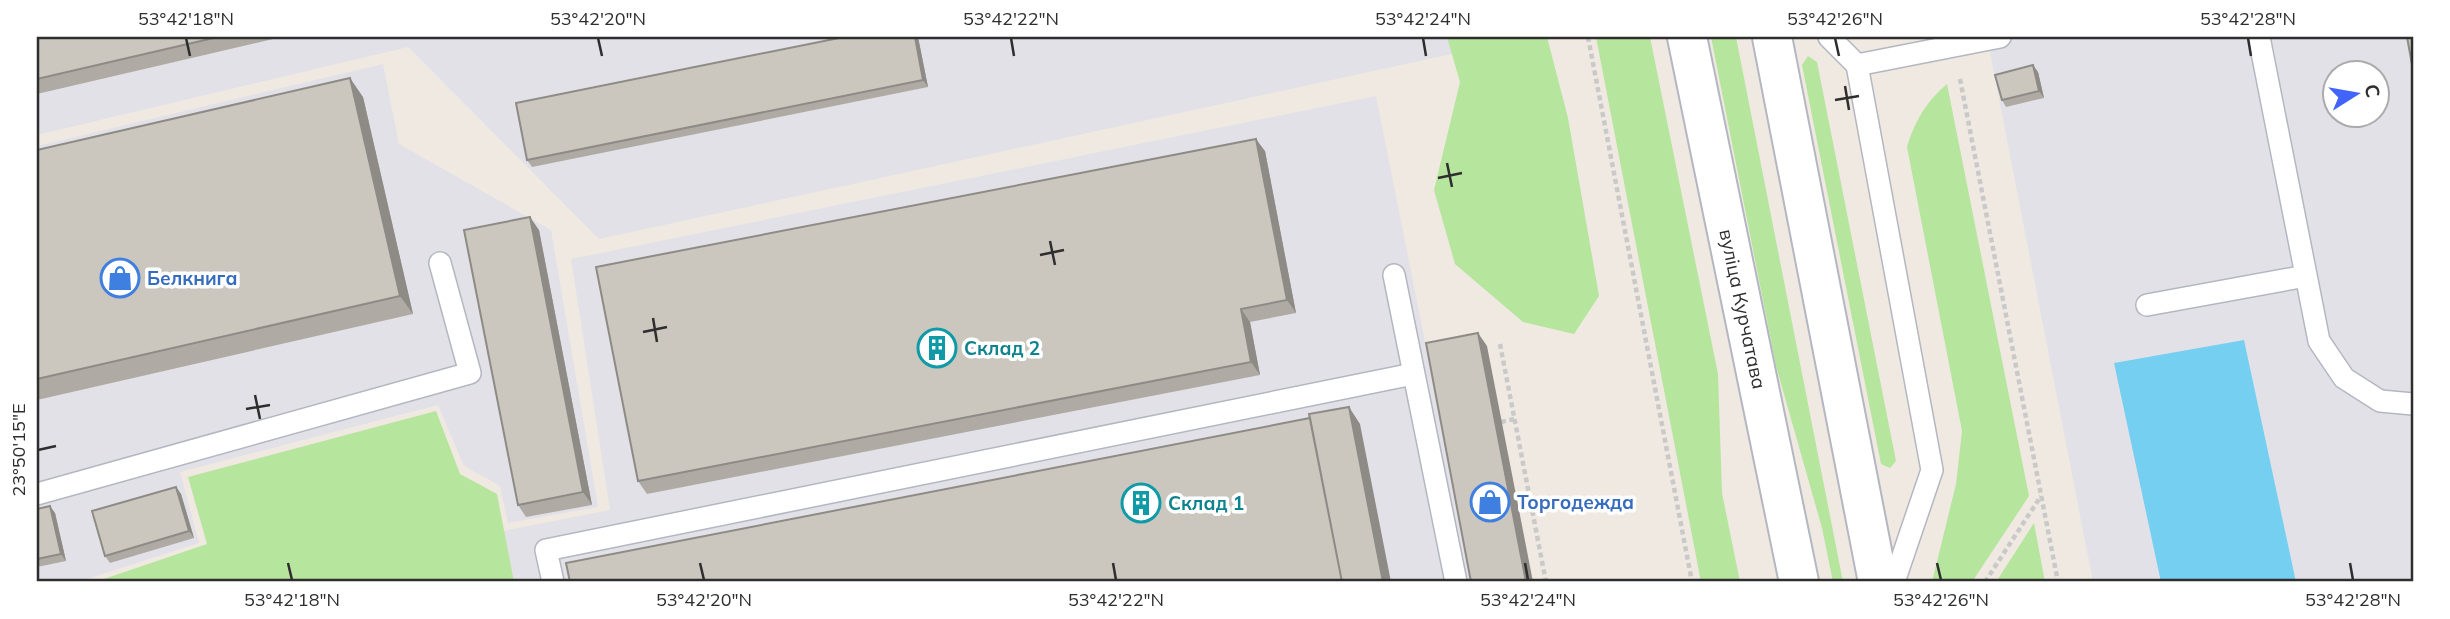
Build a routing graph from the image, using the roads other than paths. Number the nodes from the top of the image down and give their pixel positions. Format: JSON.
{"nodes":[{"id":1,"x":1687,"y":37,"type":"edge"},
{"id":2,"x":1772,"y":37,"type":"edge"},
{"id":3,"x":1829,"y":37,"type":"edge"},
{"id":4,"x":2000,"y":37,"type":"edge"},
{"id":5,"x":2259,"y":37,"type":"edge"},
{"id":6,"x":1857,"y":65,"type":"junction"},
{"id":7,"x":440,"y":263,"type":"dead end"},
{"id":8,"x":1394,"y":275,"type":"dead end"},
{"id":9,"x":2306,"y":276,"type":"junction"},
{"id":10,"x":2147,"y":305,"type":"dead end"},
{"id":11,"x":1413,"y":374,"type":"junction"},
{"id":12,"x":2413,"y":404,"type":"edge"},
{"id":13,"x":37,"y":495,"type":"edge"},
{"id":14,"x":553,"y":582,"type":"edge"},
{"id":15,"x":1456,"y":582,"type":"edge"},
{"id":16,"x":1799,"y":582,"type":"edge"},
{"id":17,"x":1878,"y":582,"type":"edge"},
{"id":18,"x":1894,"y":582,"type":"edge"}],
"edges":[{"from":1,"to":16,"type":"main road","name":"вуліца Курчатава"},
{"from":2,"to":17,"type":"main road"},
{"from":3,"to":6,"type":"lane"},
{"from":4,"to":6,"type":"lane"},
{"from":5,"to":9,"type":"lane"},
{"from":6,"to":18,"type":"lane"},
{"from":7,"to":13,"type":"lane"},
{"from":8,"to":11,"type":"lane"},
{"from":9,"to":10,"type":"lane"},
{"from":9,"to":12,"type":"lane"},
{"from":11,"to":14,"type":"lane"},
{"from":11,"to":15,"type":"lane"}]}
